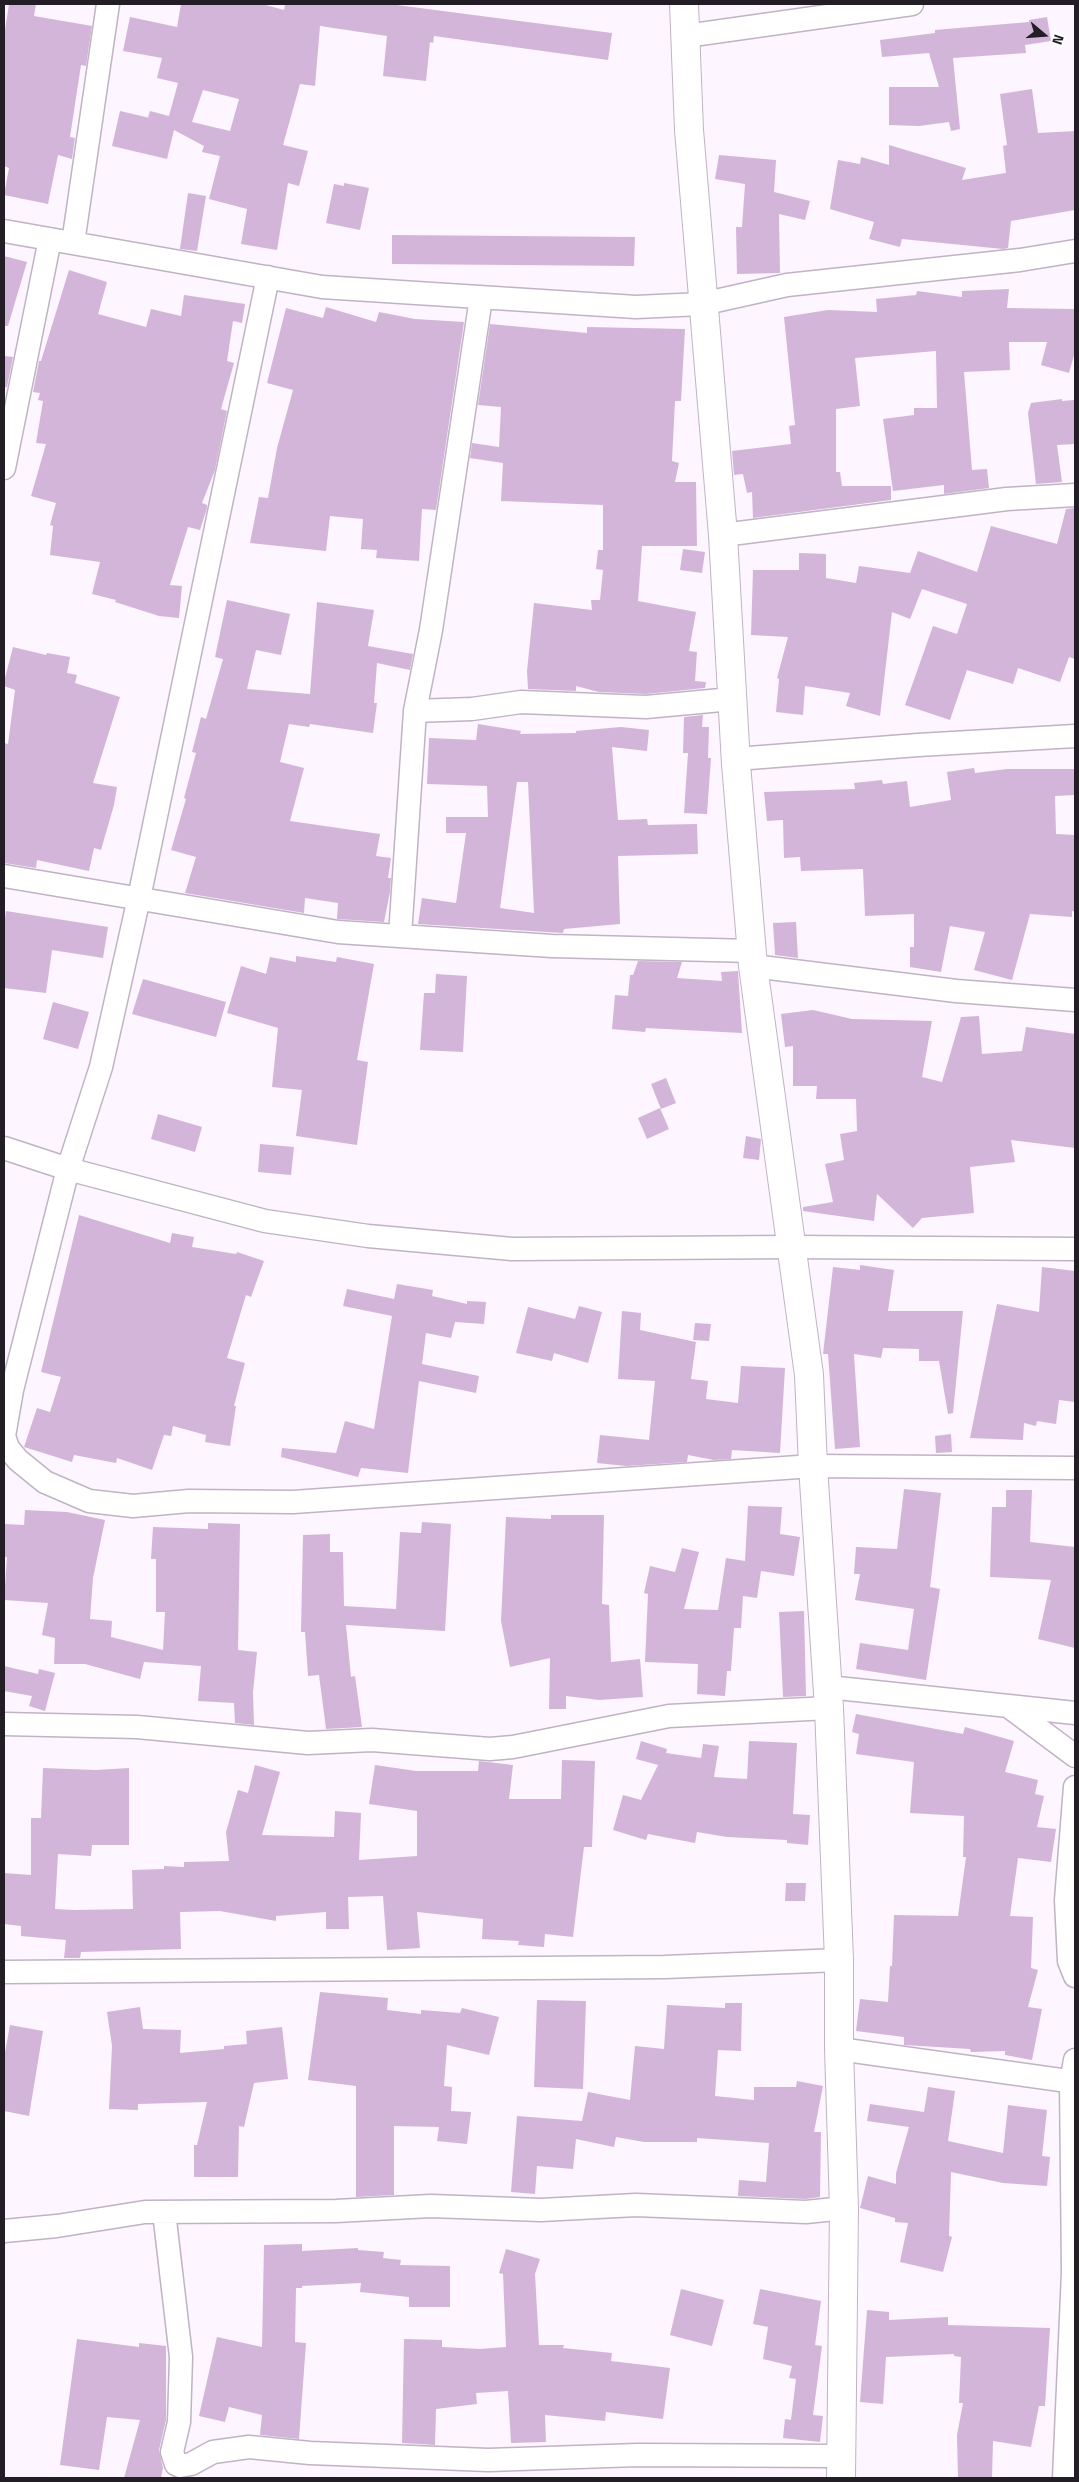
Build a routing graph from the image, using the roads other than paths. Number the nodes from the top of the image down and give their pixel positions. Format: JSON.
{"nodes":[{"id":1,"x":108,"y":4,"type":"edge"},
{"id":2,"x":684,"y":4,"type":"edge"},
{"id":3,"x":912,"y":4,"type":"edge"},
{"id":4,"x":686,"y":36,"type":"junction"},
{"id":5,"x":4,"y":231,"type":"edge"},
{"id":6,"x":50,"y":239,"type":"junction"},
{"id":7,"x":73,"y":243,"type":"junction"},
{"id":8,"x":1075,"y":251,"type":"edge"},
{"id":9,"x":268,"y":277,"type":"junction"},
{"id":10,"x":481,"y":298,"type":"junction"},
{"id":11,"x":702,"y":304,"type":"junction"},
{"id":12,"x":4,"y":468,"type":"edge"},
{"id":13,"x":1075,"y":495,"type":"edge"},
{"id":14,"x":723,"y":535,"type":"junction"},
{"id":15,"x":732,"y":699,"type":"junction"},
{"id":16,"x":415,"y":711,"type":"junction"},
{"id":17,"x":1075,"y":736,"type":"edge"},
{"id":18,"x":736,"y":759,"type":"junction"},
{"id":19,"x":4,"y":876,"type":"edge"},
{"id":20,"x":139,"y":898,"type":"junction"},
{"id":21,"x":400,"y":936,"type":"junction"},
{"id":22,"x":753,"y":958,"type":"junction"},
{"id":23,"x":1075,"y":1000,"type":"edge"},
{"id":24,"x":4,"y":1148,"type":"edge"},
{"id":25,"x":68,"y":1169,"type":"junction"},
{"id":26,"x":791,"y":1246,"type":"junction"},
{"id":27,"x":1075,"y":1248,"type":"edge"},
{"id":28,"x":4,"y":1436,"type":"edge"},
{"id":29,"x":812,"y":1466,"type":"junction"},
{"id":30,"x":1075,"y":1468,"type":"edge"},
{"id":31,"x":829,"y":1697,"type":"junction"},
{"id":32,"x":1006,"y":1705,"type":"junction"},
{"id":33,"x":1075,"y":1712,"type":"edge"},
{"id":34,"x":4,"y":1724,"type":"edge"},
{"id":35,"x":1075,"y":1756,"type":"edge"},
{"id":36,"x":1075,"y":1787,"type":"edge"},
{"id":37,"x":839,"y":1960,"type":"junction"},
{"id":38,"x":4,"y":1972,"type":"edge"},
{"id":39,"x":1075,"y":1976,"type":"edge"},
{"id":40,"x":838,"y":2049,"type":"junction"},
{"id":41,"x":1074,"y":2075,"type":"edge"},
{"id":42,"x":844,"y":2208,"type":"junction"},
{"id":43,"x":164,"y":2212,"type":"junction"},
{"id":44,"x":4,"y":2231,"type":"edge"},
{"id":45,"x":841,"y":2467,"type":"edge"},
{"id":46,"x":1064,"y":2478,"type":"edge"}],
"edges":[{"from":1,"to":7,"type":"street"},
{"from":2,"to":4,"type":"street"},
{"from":3,"to":4,"type":"street"},
{"from":4,"to":11,"type":"street"},
{"from":5,"to":6,"type":"street"},
{"from":6,"to":7,"type":"street"},
{"from":6,"to":12,"type":"street"},
{"from":7,"to":9,"type":"street"},
{"from":8,"to":11,"type":"street"},
{"from":9,"to":10,"type":"street"},
{"from":9,"to":20,"type":"street"},
{"from":10,"to":11,"type":"street"},
{"from":10,"to":16,"type":"street"},
{"from":11,"to":14,"type":"street"},
{"from":13,"to":14,"type":"street"},
{"from":14,"to":15,"type":"street"},
{"from":15,"to":16,"type":"street"},
{"from":15,"to":18,"type":"street"},
{"from":16,"to":21,"type":"street"},
{"from":17,"to":18,"type":"street"},
{"from":18,"to":22,"type":"street"},
{"from":19,"to":20,"type":"street"},
{"from":20,"to":21,"type":"street"},
{"from":20,"to":25,"type":"street"},
{"from":21,"to":22,"type":"street"},
{"from":22,"to":23,"type":"street"},
{"from":22,"to":26,"type":"street"},
{"from":24,"to":25,"type":"street"},
{"from":25,"to":26,"type":"street"},
{"from":25,"to":28,"type":"street"},
{"from":26,"to":27,"type":"street"},
{"from":26,"to":29,"type":"street"},
{"from":28,"to":29,"type":"street"},
{"from":29,"to":30,"type":"street"},
{"from":29,"to":31,"type":"street"},
{"from":31,"to":32,"type":"street"},
{"from":31,"to":34,"type":"street"},
{"from":31,"to":37,"type":"street"},
{"from":32,"to":33,"type":"street"},
{"from":32,"to":35,"type":"street"},
{"from":36,"to":39,"type":"street"},
{"from":37,"to":38,"type":"street"},
{"from":37,"to":40,"type":"street"},
{"from":40,"to":41,"type":"street"},
{"from":40,"to":42,"type":"street"},
{"from":41,"to":46,"type":"street"},
{"from":42,"to":43,"type":"street"},
{"from":42,"to":45,"type":"street"},
{"from":43,"to":44,"type":"street"},
{"from":43,"to":45,"type":"street"}]}
